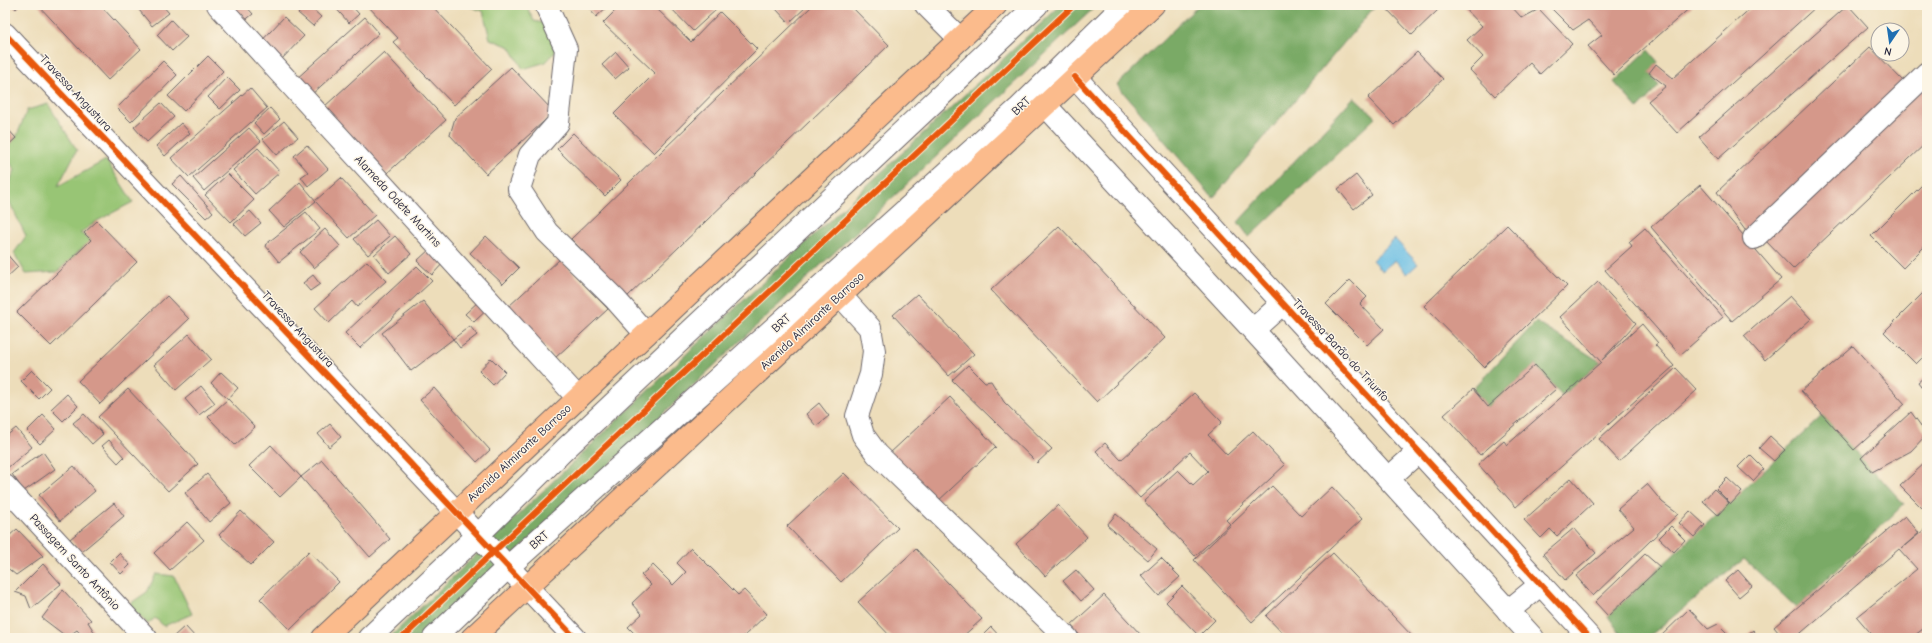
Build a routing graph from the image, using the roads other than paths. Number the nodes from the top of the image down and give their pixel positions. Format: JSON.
{"nodes":[{"id":1,"x":218,"y":5,"type":"edge"},
{"id":2,"x":546,"y":5,"type":"edge"},
{"id":3,"x":926,"y":5,"type":"edge"},
{"id":4,"x":1037,"y":5,"type":"edge"},
{"id":5,"x":1124,"y":5,"type":"edge"},
{"id":6,"x":1153,"y":5,"type":"edge"},
{"id":7,"x":994,"y":6,"type":"edge"},
{"id":8,"x":5,"y":34,"type":"edge"},
{"id":9,"x":960,"y":40,"type":"junction"},
{"id":10,"x":1927,"y":73,"type":"edge"},
{"id":11,"x":1075,"y":77,"type":"junction"},
{"id":12,"x":1045,"y":105,"type":"junction"},
{"id":13,"x":1754,"y":238,"type":"dead end"},
{"id":14,"x":841,"y":296,"type":"junction"},
{"id":15,"x":1283,"y":303,"type":"junction"},
{"id":16,"x":1253,"y":330,"type":"junction"},
{"id":17,"x":646,"y":334,"type":"junction"},
{"id":18,"x":578,"y":398,"type":"junction"},
{"id":19,"x":1419,"y":451,"type":"junction"},
{"id":20,"x":1389,"y":478,"type":"junction"},
{"id":21,"x":5,"y":486,"type":"edge"},
{"id":22,"x":456,"y":513,"type":"junction"},
{"id":23,"x":477,"y":536,"type":"junction"},
{"id":24,"x":508,"y":567,"type":"junction"},
{"id":25,"x":1541,"y":584,"type":"junction"},
{"id":26,"x":526,"y":587,"type":"junction"},
{"id":27,"x":1508,"y":610,"type":"junction"},
{"id":28,"x":146,"y":638,"type":"edge"},
{"id":29,"x":323,"y":638,"type":"edge"},
{"id":30,"x":369,"y":638,"type":"edge"},
{"id":31,"x":434,"y":638,"type":"edge"},
{"id":32,"x":472,"y":638,"type":"edge"},
{"id":33,"x":576,"y":638,"type":"edge"},
{"id":34,"x":1067,"y":638,"type":"edge"},
{"id":35,"x":1533,"y":638,"type":"edge"},
{"id":36,"x":1590,"y":638,"type":"edge"}],
"edges":[{"from":1,"to":18,"type":"street","name":"Alameda Odete Martins"},
{"from":2,"to":17,"type":"street"},
{"from":3,"to":9,"type":"street"},
{"from":4,"to":23,"type":"street"},
{"from":5,"to":24,"type":"street","name":"BRT"},
{"from":6,"to":11,"type":"highway","name":"Avenida Almirante Barroso"},
{"from":7,"to":9,"type":"highway","name":"Avenida Almirante Barroso"},
{"from":8,"to":22,"type":"street","name":"Travessa Angustura"},
{"from":9,"to":17,"type":"highway","name":"Avenida Almirante Barroso"},
{"from":10,"to":13,"type":"street"},
{"from":11,"to":12,"type":"highway","name":"Avenida Almirante Barroso"},
{"from":11,"to":15,"type":"street","name":"Travessa Barão do Triunfo"},
{"from":12,"to":14,"type":"highway","name":"Avenida Almirante Barroso"},
{"from":12,"to":16,"type":"street"},
{"from":14,"to":26,"type":"highway","name":"Avenida Almirante Barroso"},
{"from":14,"to":34,"type":"street"},
{"from":15,"to":16,"type":"street"},
{"from":15,"to":19,"type":"street","name":"Travessa Barão do Triunfo"},
{"from":16,"to":20,"type":"street"},
{"from":17,"to":18,"type":"highway","name":"Avenida Almirante Barroso"},
{"from":18,"to":22,"type":"highway","name":"Avenida Almirante Barroso"},
{"from":19,"to":20,"type":"street"},
{"from":19,"to":25,"type":"street","name":"Travessa Barão do Triunfo"},
{"from":20,"to":27,"type":"street"},
{"from":21,"to":28,"type":"street","name":"Passagem Santo Antônio"},
{"from":22,"to":23,"type":"street","name":"Travessa Angustura"},
{"from":22,"to":29,"type":"highway","name":"Avenida Almirante Barroso"},
{"from":23,"to":24,"type":"street","name":"Travessa Angustura"},
{"from":23,"to":30,"type":"street"},
{"from":24,"to":26,"type":"street","name":"Travessa Angustura"},
{"from":24,"to":31,"type":"street","name":"BRT"},
{"from":25,"to":27,"type":"street"},
{"from":25,"to":36,"type":"street","name":"Travessa Barão do Triunfo"},
{"from":26,"to":32,"type":"highway","name":"Avenida Almirante Barroso"},
{"from":26,"to":33,"type":"street","name":"Travessa Angustura"},
{"from":27,"to":35,"type":"street"}]}
